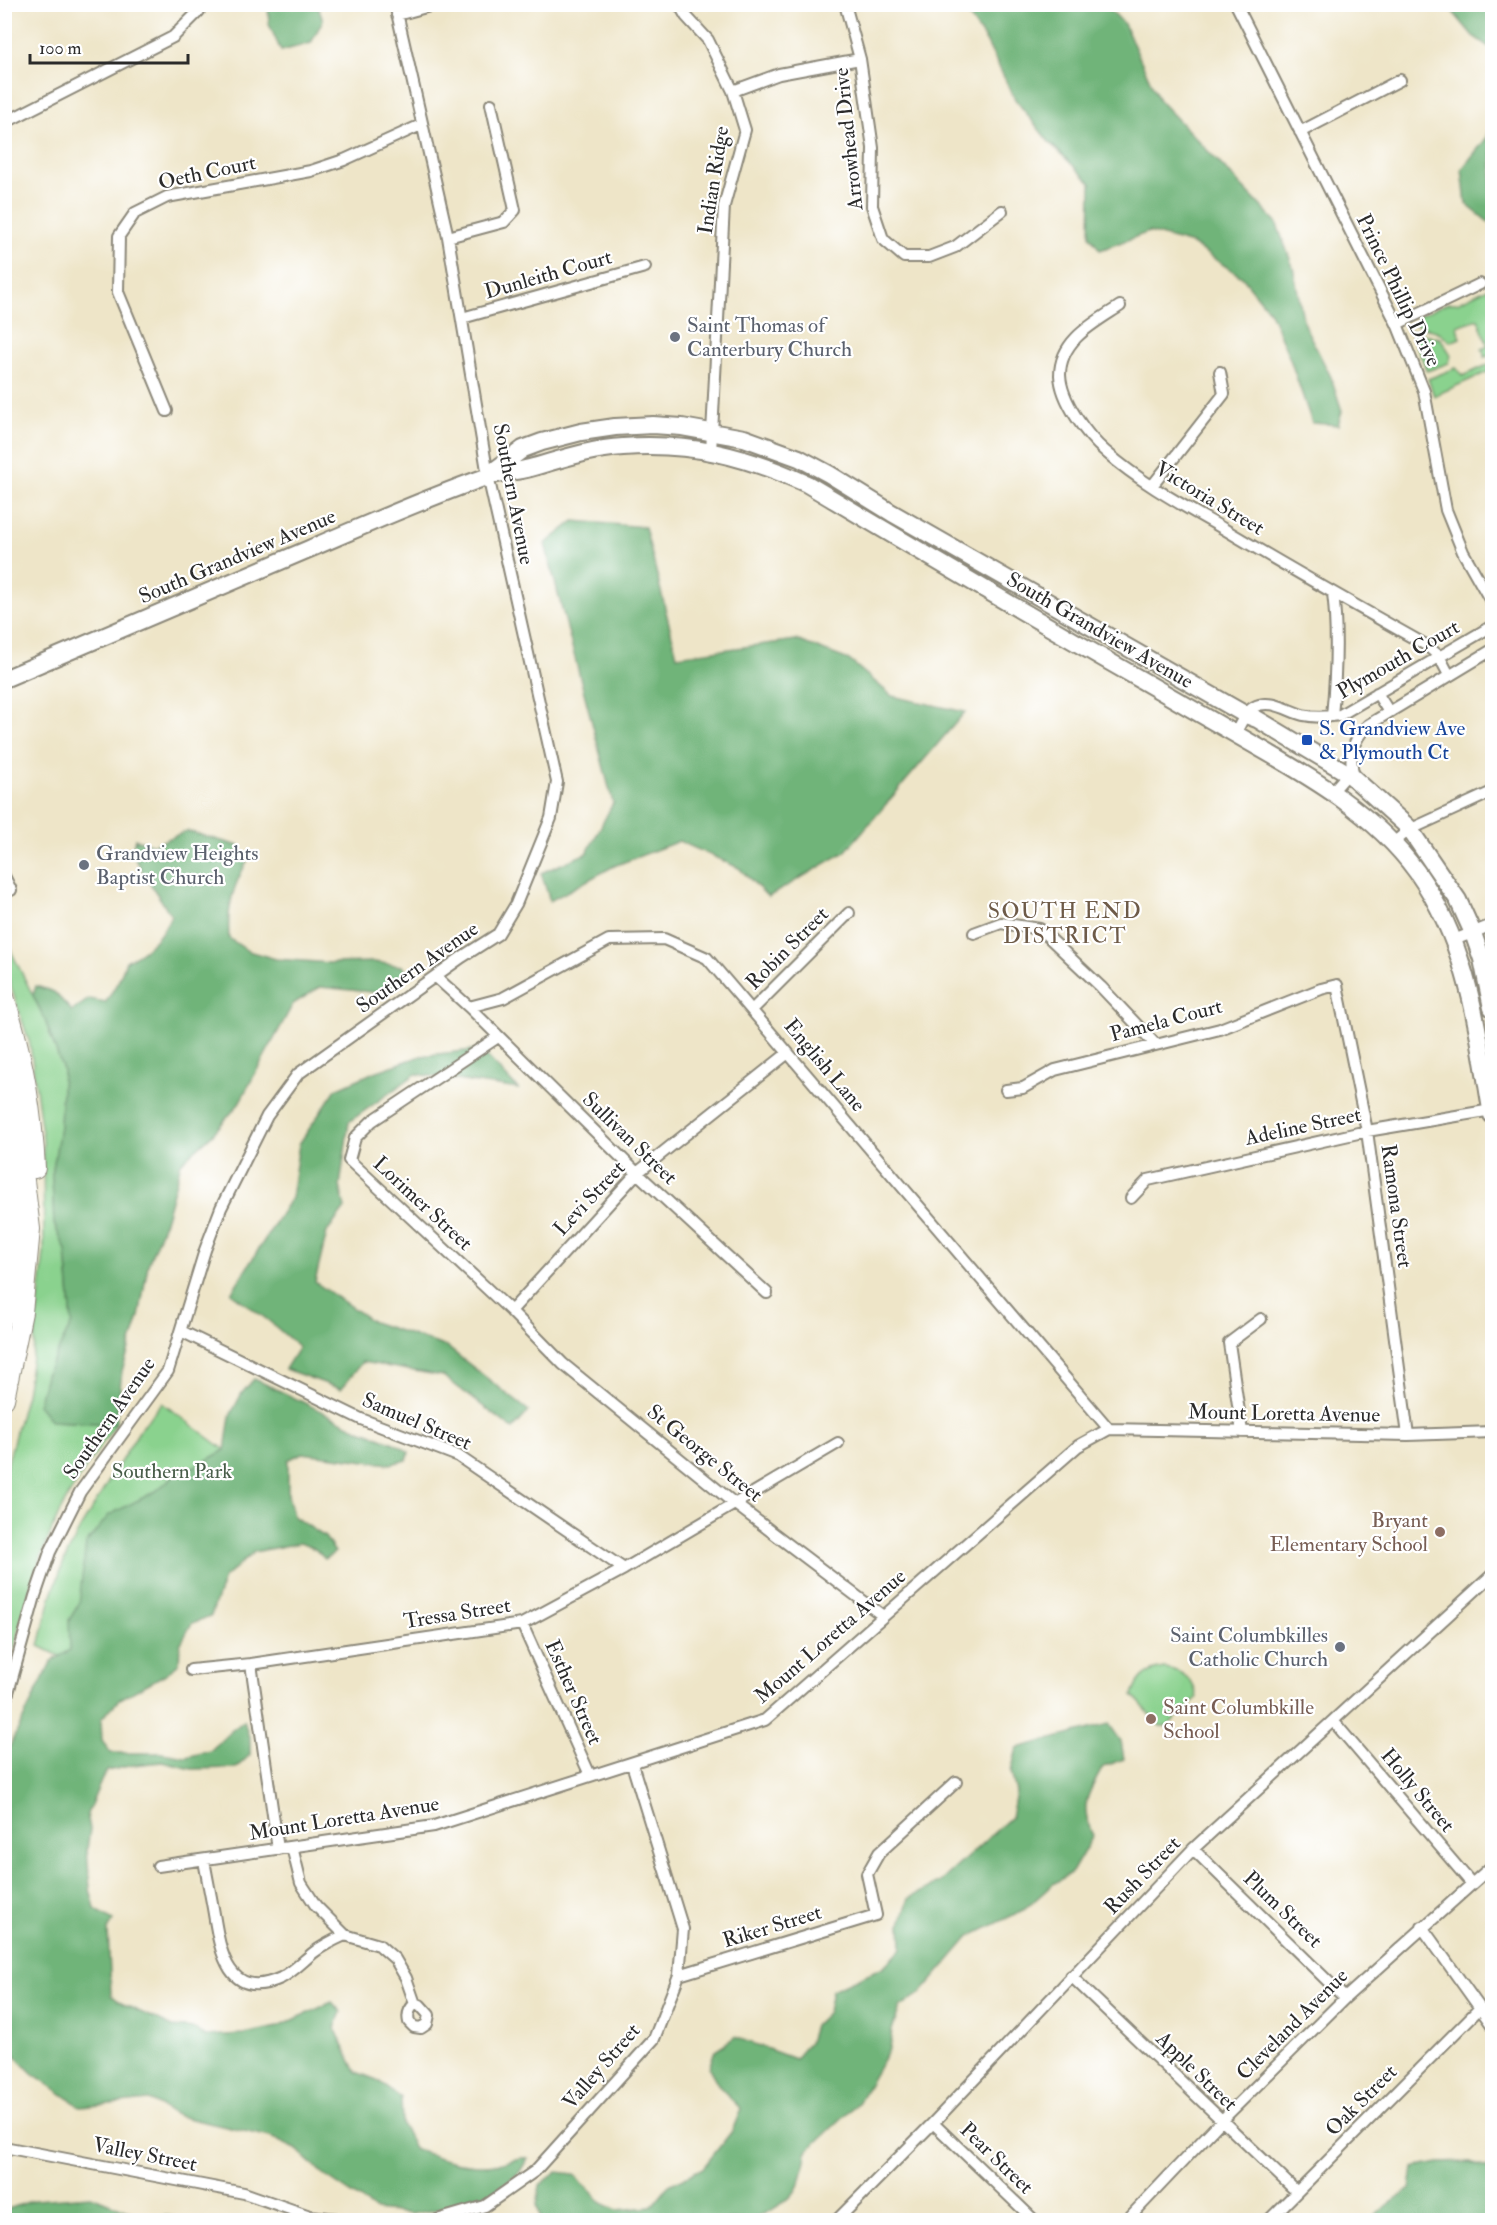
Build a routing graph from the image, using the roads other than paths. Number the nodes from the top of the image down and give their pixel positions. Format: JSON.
{"nodes":[{"id":1,"x":197,"y":4,"type":"edge"},
{"id":2,"x":437,"y":4,"type":"edge"},
{"id":3,"x":679,"y":4,"type":"edge"},
{"id":4,"x":845,"y":4,"type":"edge"},
{"id":5,"x":1236,"y":4,"type":"edge"},
{"id":6,"x":396,"y":10,"type":"edge"},
{"id":7,"x":860,"y":59,"type":"junction"},
{"id":8,"x":1400,"y":80,"type":"dead end"},
{"id":9,"x":733,"y":91,"type":"junction"},
{"id":10,"x":491,"y":104,"type":"dead end"},
{"id":11,"x":4,"y":123,"type":"edge"},
{"id":12,"x":421,"y":125,"type":"junction"},
{"id":13,"x":1300,"y":132,"type":"junction"},
{"id":14,"x":1002,"y":211,"type":"dead end"},
{"id":15,"x":448,"y":237,"type":"junction"},
{"id":16,"x":645,"y":267,"type":"dead end"},
{"id":17,"x":1480,"y":284,"type":"dead end"},
{"id":18,"x":1120,"y":306,"type":"dead end"},
{"id":19,"x":462,"y":318,"type":"junction"},
{"id":20,"x":1397,"y":324,"type":"junction"},
{"id":21,"x":1220,"y":372,"type":"dead end"},
{"id":22,"x":167,"y":411,"type":"dead end"},
{"id":23,"x":713,"y":431,"type":"junction"},
{"id":24,"x":711,"y":452,"type":"junction"},
{"id":25,"x":488,"y":476,"type":"junction"},
{"id":26,"x":1152,"y":486,"type":"junction"},
{"id":27,"x":895,"y":515,"type":"junction"},
{"id":28,"x":886,"y":531,"type":"junction"},
{"id":29,"x":1333,"y":593,"type":"junction"},
{"id":30,"x":1492,"y":603,"type":"edge"},
{"id":31,"x":1492,"y":626,"type":"edge"},
{"id":32,"x":1460,"y":644,"type":"junction"},
{"id":33,"x":1426,"y":645,"type":"junction"},
{"id":34,"x":1492,"y":650,"type":"edge"},
{"id":35,"x":1439,"y":656,"type":"junction"},
{"id":36,"x":1449,"y":675,"type":"junction"},
{"id":37,"x":4,"y":679,"type":"edge"},
{"id":38,"x":1377,"y":693,"type":"junction"},
{"id":39,"x":1249,"y":712,"type":"junction"},
{"id":40,"x":1389,"y":712,"type":"junction"},
{"id":41,"x":1332,"y":716,"type":"junction"},
{"id":42,"x":1235,"y":734,"type":"junction"},
{"id":43,"x":1353,"y":776,"type":"junction"},
{"id":44,"x":1332,"y":792,"type":"junction"},
{"id":45,"x":1492,"y":792,"type":"edge"},
{"id":46,"x":1409,"y":830,"type":"junction"},
{"id":47,"x":1392,"y":844,"type":"junction"},
{"id":48,"x":4,"y":876,"type":"edge"},
{"id":49,"x":11,"y":890,"type":"dead end"},
{"id":50,"x":849,"y":913,"type":"dead end"},
{"id":51,"x":1492,"y":925,"type":"edge"},
{"id":52,"x":974,"y":933,"type":"dead end"},
{"id":53,"x":1473,"y":933,"type":"junction"},
{"id":54,"x":1454,"y":940,"type":"junction"},
{"id":55,"x":436,"y":977,"type":"junction"},
{"id":56,"x":1337,"y":985,"type":"joint"},
{"id":57,"x":4,"y":997,"type":"edge"},
{"id":58,"x":469,"y":1007,"type":"junction"},
{"id":59,"x":1492,"y":1008,"type":"edge"},
{"id":60,"x":752,"y":1010,"type":"junction"},
{"id":61,"x":498,"y":1037,"type":"junction"},
{"id":62,"x":1155,"y":1044,"type":"junction"},
{"id":63,"x":788,"y":1053,"type":"junction"},
{"id":64,"x":1488,"y":1060,"type":"edge"},
{"id":65,"x":4,"y":1065,"type":"edge"},
{"id":66,"x":1006,"y":1090,"type":"dead end"},
{"id":67,"x":1492,"y":1112,"type":"edge"},
{"id":68,"x":1367,"y":1131,"type":"junction"},
{"id":69,"x":4,"y":1136,"type":"edge"},
{"id":70,"x":637,"y":1173,"type":"junction"},
{"id":71,"x":4,"y":1191,"type":"edge"},
{"id":72,"x":1131,"y":1198,"type":"dead end"},
{"id":73,"x":12,"y":1214,"type":"junction"},
{"id":74,"x":30,"y":1229,"type":"junction"},
{"id":75,"x":767,"y":1293,"type":"dead end"},
{"id":76,"x":511,"y":1311,"type":"junction"},
{"id":77,"x":4,"y":1314,"type":"edge"},
{"id":78,"x":1261,"y":1319,"type":"dead end"},
{"id":79,"x":181,"y":1330,"type":"junction"},
{"id":80,"x":4,"y":1399,"type":"edge"},
{"id":81,"x":1109,"y":1429,"type":"junction"},
{"id":82,"x":1242,"y":1432,"type":"junction"},
{"id":83,"x":1492,"y":1432,"type":"edge"},
{"id":84,"x":1408,"y":1435,"type":"junction"},
{"id":85,"x":838,"y":1443,"type":"dead end"},
{"id":86,"x":735,"y":1504,"type":"junction"},
{"id":87,"x":624,"y":1569,"type":"junction"},
{"id":88,"x":1492,"y":1575,"type":"edge"},
{"id":89,"x":883,"y":1616,"type":"junction"},
{"id":90,"x":522,"y":1624,"type":"junction"},
{"id":91,"x":251,"y":1664,"type":"junction"},
{"id":92,"x":191,"y":1670,"type":"dead end"},
{"id":93,"x":4,"y":1707,"type":"edge"},
{"id":94,"x":1334,"y":1722,"type":"junction"},
{"id":95,"x":632,"y":1764,"type":"junction"},
{"id":96,"x":590,"y":1775,"type":"junction"},
{"id":97,"x":956,"y":1782,"type":"dead end"},
{"id":98,"x":292,"y":1847,"type":"junction"},
{"id":99,"x":278,"y":1849,"type":"junction"},
{"id":100,"x":1193,"y":1849,"type":"junction"},
{"id":101,"x":204,"y":1860,"type":"junction"},
{"id":102,"x":158,"y":1866,"type":"dead end"},
{"id":103,"x":1492,"y":1866,"type":"edge"},
{"id":104,"x":1472,"y":1884,"type":"junction"},
{"id":105,"x":1422,"y":1927,"type":"junction"},
{"id":106,"x":345,"y":1935,"type":"junction"},
{"id":107,"x":680,"y":1975,"type":"junction"},
{"id":108,"x":1071,"y":1976,"type":"junction"},
{"id":109,"x":1345,"y":1998,"type":"junction"},
{"id":110,"x":416,"y":2004,"type":"dead end"},
{"id":111,"x":1480,"y":2008,"type":"junction"},
{"id":112,"x":1492,"y":2025,"type":"edge"},
{"id":113,"x":1221,"y":2121,"type":"junction"},
{"id":114,"x":933,"y":2123,"type":"junction"},
{"id":115,"x":4,"y":2147,"type":"edge"},
{"id":116,"x":1297,"y":2192,"type":"junction"},
{"id":117,"x":347,"y":2220,"type":"edge"},
{"id":118,"x":437,"y":2220,"type":"edge"},
{"id":119,"x":837,"y":2220,"type":"edge"},
{"id":120,"x":1034,"y":2220,"type":"edge"},
{"id":121,"x":1128,"y":2220,"type":"edge"},
{"id":122,"x":1269,"y":2220,"type":"edge"}],
"edges":[{"from":1,"to":11,"type":"street"},
{"from":2,"to":6,"type":"street"},
{"from":3,"to":9,"type":"street","name":"Indian Ridge"},
{"from":4,"to":7,"type":"street","name":"Arrowhead Drive"},
{"from":5,"to":13,"type":"street","name":"Prince Phillip Drive"},
{"from":6,"to":12,"type":"street","name":"Southern Avenue"},
{"from":7,"to":9,"type":"street"},
{"from":7,"to":14,"type":"street","name":"Arrowhead Drive"},
{"from":8,"to":13,"type":"street"},
{"from":9,"to":23,"type":"street","name":"Indian Ridge"},
{"from":10,"to":15,"type":"street"},
{"from":12,"to":15,"type":"street","name":"Southern Avenue"},
{"from":12,"to":22,"type":"street","name":"Oeth Court"},
{"from":13,"to":20,"type":"street","name":"Prince Phillip Drive"},
{"from":15,"to":19,"type":"street","name":"Southern Avenue"},
{"from":16,"to":19,"type":"street","name":"Dunleith Court"},
{"from":17,"to":20,"type":"street"},
{"from":18,"to":26,"type":"street","name":"Victoria Street"},
{"from":19,"to":25,"type":"street","name":"Southern Avenue"},
{"from":20,"to":30,"type":"street","name":"Prince Phillip Drive"},
{"from":21,"to":26,"type":"street"},
{"from":23,"to":24,"type":"street","name":"Indian Ridge"},
{"from":23,"to":25,"type":"main road","name":"South Grandview Avenue"},
{"from":23,"to":27,"type":"main road","name":"South Grandview Avenue"},
{"from":24,"to":25,"type":"main road","name":"South Grandview Avenue"},
{"from":24,"to":28,"type":"main road","name":"South Grandview Avenue"},
{"from":25,"to":37,"type":"main road","name":"South Grandview Avenue"},
{"from":25,"to":55,"type":"street","name":"Southern Avenue"},
{"from":26,"to":29,"type":"street","name":"Victoria Street"},
{"from":27,"to":28,"type":"main road"},
{"from":27,"to":39,"type":"main road","name":"South Grandview Avenue"},
{"from":28,"to":42,"type":"main road","name":"South Grandview Avenue"},
{"from":29,"to":33,"type":"street","name":"Victoria Street"},
{"from":29,"to":41,"type":"street"},
{"from":31,"to":32,"type":"street","name":"Plymouth Court"},
{"from":32,"to":33,"type":"street"},
{"from":32,"to":35,"type":"street","name":"Plymouth Court"},
{"from":33,"to":35,"type":"street","name":"Victoria Street"},
{"from":34,"to":36,"type":"street","name":"Plymouth Court"},
{"from":35,"to":36,"type":"street","name":"Victoria Street"},
{"from":35,"to":38,"type":"street","name":"Plymouth Court"},
{"from":36,"to":40,"type":"street","name":"Plymouth Court"},
{"from":38,"to":40,"type":"street"},
{"from":38,"to":41,"type":"street","name":"Plymouth Court"},
{"from":39,"to":41,"type":"street","name":"Plymouth Court"},
{"from":39,"to":42,"type":"street"},
{"from":39,"to":43,"type":"main road","name":"South Grandview Avenue"},
{"from":40,"to":43,"type":"street","name":"Plymouth Court"},
{"from":42,"to":44,"type":"main road","name":"South Grandview Avenue"},
{"from":43,"to":44,"type":"street"},
{"from":43,"to":46,"type":"main road","name":"South Grandview Avenue"},
{"from":44,"to":47,"type":"main road","name":"South Grandview Avenue"},
{"from":45,"to":46,"type":"street"},
{"from":46,"to":47,"type":"street"},
{"from":46,"to":53,"type":"main road","name":"South Grandview Avenue"},
{"from":47,"to":54,"type":"main road","name":"South Grandview Avenue"},
{"from":48,"to":49,"type":"street"},
{"from":50,"to":60,"type":"street","name":"Robin Street"},
{"from":51,"to":53,"type":"street"},
{"from":52,"to":62,"type":"street"},
{"from":53,"to":54,"type":"street"},
{"from":53,"to":59,"type":"main road","name":"South Grandview Avenue"},
{"from":54,"to":64,"type":"main road","name":"South Grandview Avenue"},
{"from":55,"to":58,"type":"street"},
{"from":55,"to":79,"type":"street","name":"Southern Avenue"},
{"from":56,"to":62,"type":"street","name":"Pamela Court"},
{"from":56,"to":68,"type":"street","name":"Ramona Street"},
{"from":57,"to":74,"type":"highway"},
{"from":58,"to":60,"type":"street","name":"English Lane"},
{"from":58,"to":61,"type":"street","name":"Sullivan Street"},
{"from":60,"to":63,"type":"street","name":"English Lane"},
{"from":61,"to":70,"type":"street","name":"Sullivan Street"},
{"from":61,"to":76,"type":"street","name":"Lorimer Street"},
{"from":62,"to":66,"type":"street","name":"Pamela Court"},
{"from":63,"to":70,"type":"street","name":"Levi Street"},
{"from":63,"to":81,"type":"street","name":"English Lane"},
{"from":64,"to":67,"type":"main road","name":"South Grandview Avenue"},
{"from":65,"to":74,"type":"highway"},
{"from":67,"to":68,"type":"street","name":"Adeline Street"},
{"from":68,"to":72,"type":"street","name":"Adeline Street"},
{"from":68,"to":84,"type":"street","name":"Ramona Street"},
{"from":69,"to":73,"type":"highway"},
{"from":70,"to":75,"type":"street","name":"Sullivan Street"},
{"from":70,"to":76,"type":"street","name":"Levi Street"},
{"from":71,"to":73,"type":"highway"},
{"from":73,"to":77,"type":"highway"},
{"from":74,"to":80,"type":"highway"},
{"from":76,"to":86,"type":"street","name":"St George Street"},
{"from":78,"to":82,"type":"street"},
{"from":79,"to":87,"type":"street","name":"Samuel Street"},
{"from":79,"to":93,"type":"street","name":"Southern Avenue"},
{"from":81,"to":82,"type":"street","name":"Mount Loretta Avenue"},
{"from":81,"to":89,"type":"street","name":"Mount Loretta Avenue"},
{"from":82,"to":84,"type":"street","name":"Mount Loretta Avenue"},
{"from":83,"to":84,"type":"street","name":"Mount Loretta Avenue"},
{"from":85,"to":86,"type":"street","name":"Tressa Street"},
{"from":86,"to":87,"type":"street","name":"Tressa Street"},
{"from":86,"to":89,"type":"street","name":"St George Street"},
{"from":87,"to":90,"type":"street","name":"Tressa Street"},
{"from":88,"to":94,"type":"street","name":"Rush Street"},
{"from":89,"to":95,"type":"street","name":"Mount Loretta Avenue"},
{"from":90,"to":91,"type":"street","name":"Tressa Street"},
{"from":90,"to":96,"type":"street","name":"Esther Street"},
{"from":91,"to":92,"type":"street","name":"Tressa Street"},
{"from":91,"to":99,"type":"street"},
{"from":94,"to":100,"type":"street","name":"Rush Street"},
{"from":94,"to":104,"type":"street","name":"Holly Street"},
{"from":95,"to":96,"type":"street","name":"Mount Loretta Avenue"},
{"from":95,"to":107,"type":"street","name":"Valley Street"},
{"from":96,"to":98,"type":"street","name":"Mount Loretta Avenue"},
{"from":97,"to":107,"type":"street","name":"Riker Street"},
{"from":98,"to":99,"type":"street","name":"Mount Loretta Avenue"},
{"from":98,"to":106,"type":"street"},
{"from":99,"to":101,"type":"street","name":"Mount Loretta Avenue"},
{"from":100,"to":108,"type":"street","name":"Rush Street"},
{"from":100,"to":109,"type":"street","name":"Plum Street"},
{"from":101,"to":102,"type":"street","name":"Mount Loretta Avenue"},
{"from":101,"to":106,"type":"street"},
{"from":103,"to":104,"type":"street","name":"Cleveland Avenue"},
{"from":104,"to":105,"type":"street","name":"Cleveland Avenue"},
{"from":105,"to":109,"type":"street","name":"Cleveland Avenue"},
{"from":105,"to":111,"type":"street"},
{"from":106,"to":110,"type":"street"},
{"from":107,"to":118,"type":"street","name":"Valley Street"},
{"from":108,"to":113,"type":"street","name":"Apple Street"},
{"from":108,"to":114,"type":"street","name":"Rush Street"},
{"from":109,"to":113,"type":"street","name":"Cleveland Avenue"},
{"from":111,"to":112,"type":"street"},
{"from":111,"to":116,"type":"street","name":"Oak Street"},
{"from":113,"to":116,"type":"street","name":"Apple Street"},
{"from":113,"to":121,"type":"street","name":"Cleveland Avenue"},
{"from":114,"to":119,"type":"street","name":"Rush Street"},
{"from":114,"to":120,"type":"street","name":"Pear Street"},
{"from":115,"to":117,"type":"street","name":"Valley Street"},
{"from":116,"to":122,"type":"street","name":"Oak Street"}]}
